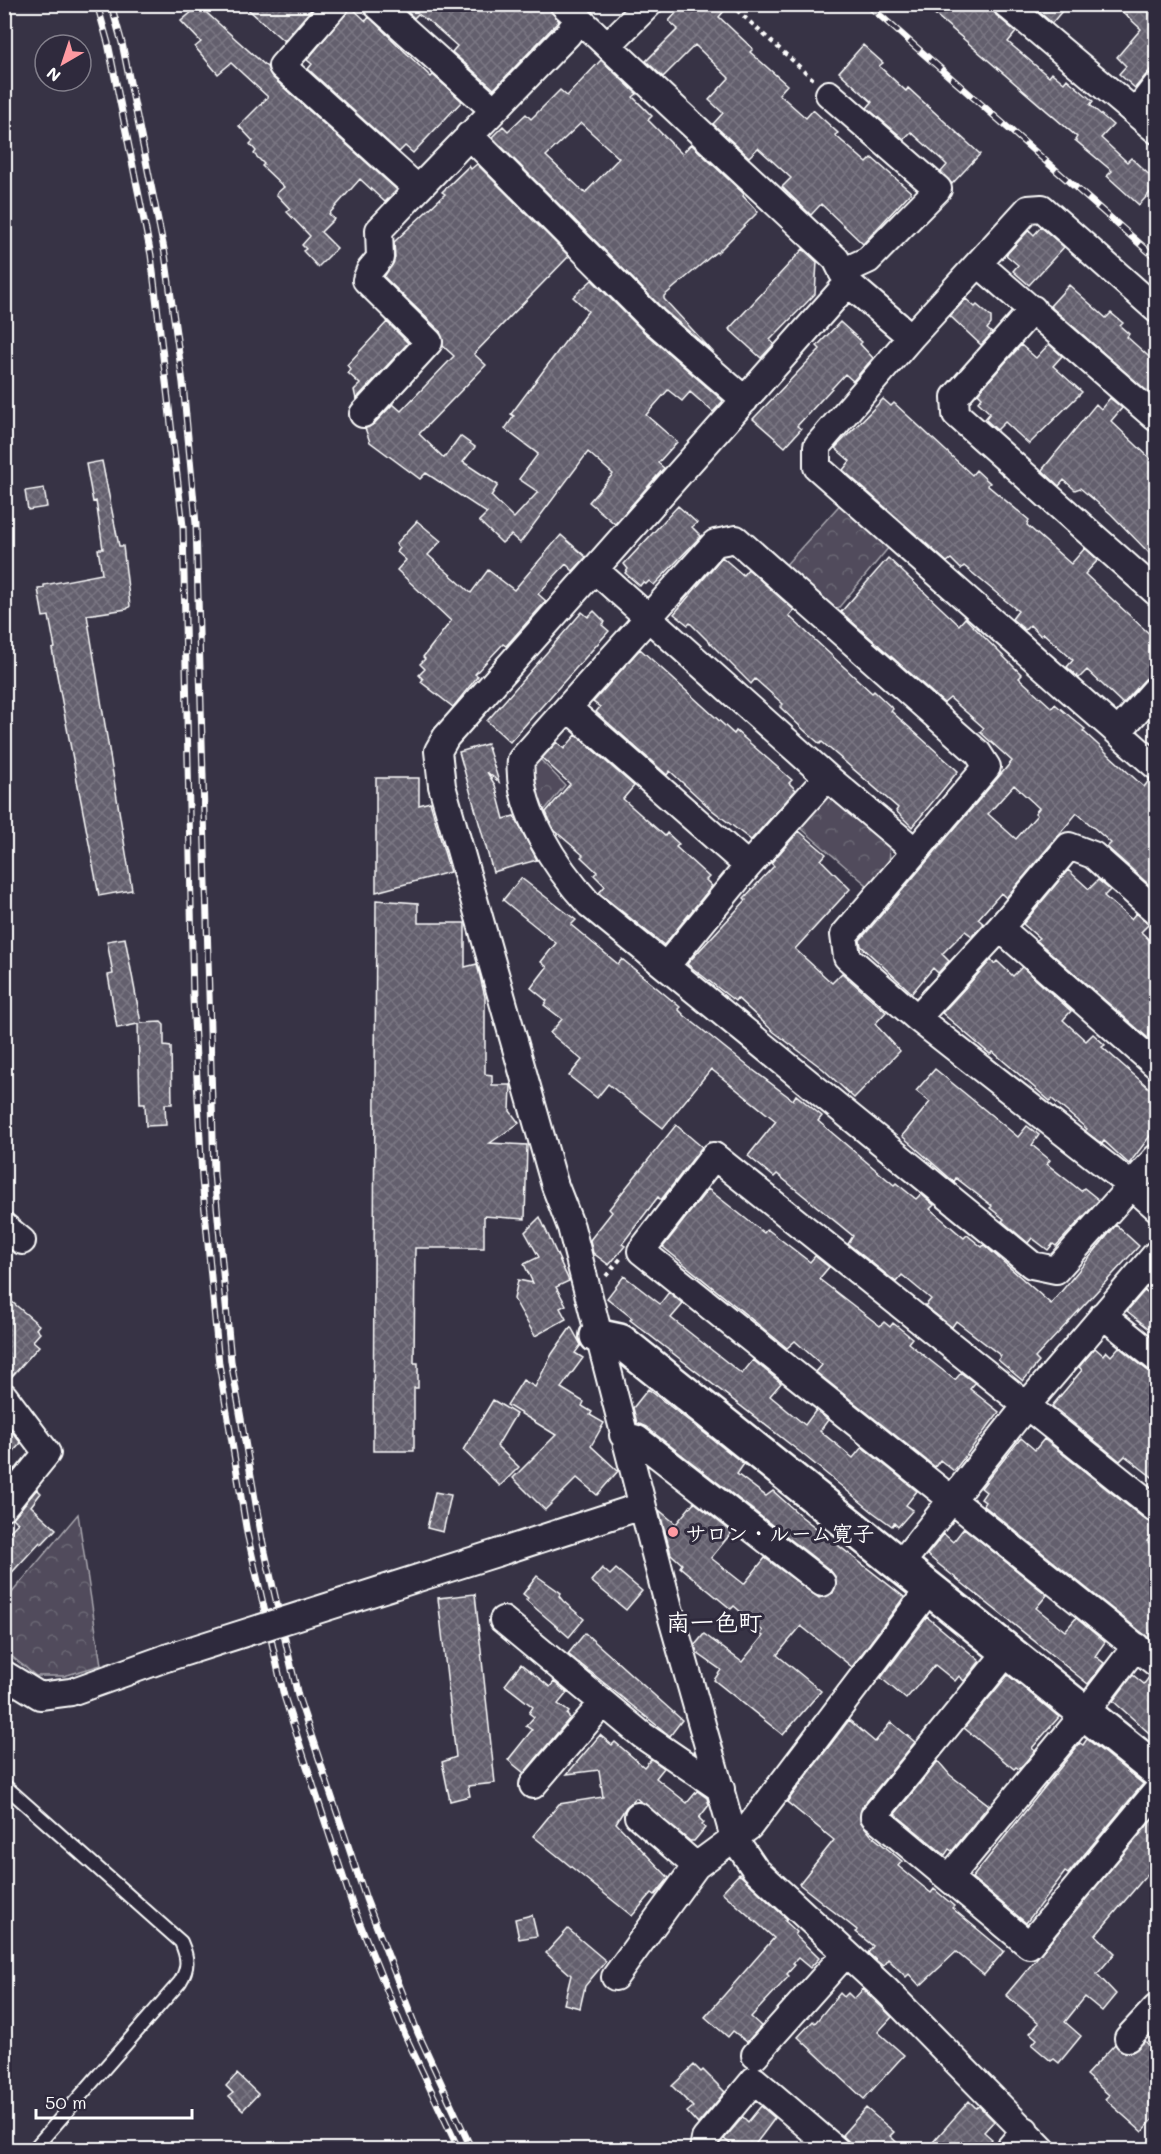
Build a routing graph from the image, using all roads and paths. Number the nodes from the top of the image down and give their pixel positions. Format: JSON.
{"nodes":[{"id":1,"x":336,"y":4,"type":"edge"},
{"id":2,"x":376,"y":4,"type":"edge"},
{"id":3,"x":649,"y":4,"type":"edge"},
{"id":4,"x":730,"y":4,"type":"edge"},
{"id":5,"x":1006,"y":4,"type":"edge"},
{"id":6,"x":571,"y":11,"type":"edge"},
{"id":7,"x":608,"y":45,"type":"junction"},
{"id":8,"x":1156,"y":86,"type":"edge"},
{"id":9,"x":830,"y":94,"type":"joint"},
{"id":10,"x":493,"y":109,"type":"junction"},
{"id":11,"x":1136,"y":112,"type":"junction"},
{"id":12,"x":1156,"y":129,"type":"edge"},
{"id":13,"x":469,"y":135,"type":"junction"},
{"id":14,"x":418,"y":189,"type":"junction"},
{"id":15,"x":980,"y":264,"type":"junction"},
{"id":16,"x":845,"y":278,"type":"junction"},
{"id":17,"x":1033,"y":309,"type":"junction"},
{"id":18,"x":1156,"y":309,"type":"edge"},
{"id":19,"x":911,"y":337,"type":"junction"},
{"id":20,"x":745,"y":400,"type":"junction"},
{"id":21,"x":363,"y":414,"type":"dead end"},
{"id":22,"x":1156,"y":418,"type":"edge"},
{"id":23,"x":595,"y":570,"type":"junction"},
{"id":24,"x":1156,"y":592,"type":"edge"},
{"id":25,"x":649,"y":617,"type":"junction"},
{"id":26,"x":1156,"y":689,"type":"edge"},
{"id":27,"x":568,"y":708,"type":"junction"},
{"id":28,"x":1118,"y":732,"type":"junction"},
{"id":29,"x":1156,"y":766,"type":"edge"},
{"id":30,"x":827,"y":777,"type":"junction"},
{"id":31,"x":915,"y":851,"type":"junction"},
{"id":32,"x":748,"y":866,"type":"junction"},
{"id":33,"x":1156,"y":911,"type":"edge"},
{"id":34,"x":1000,"y":928,"type":"junction"},
{"id":35,"x":666,"y":966,"type":"junction"},
{"id":36,"x":917,"y":1018,"type":"junction"},
{"id":37,"x":1156,"y":1065,"type":"edge"},
{"id":38,"x":1156,"y":1158,"type":"edge"},
{"id":39,"x":1132,"y":1186,"type":"junction"},
{"id":40,"x":1156,"y":1207,"type":"edge"},
{"id":41,"x":641,"y":1251,"type":"junction"},
{"id":42,"x":1156,"y":1254,"type":"edge"},
{"id":43,"x":586,"y":1289,"type":"junction"},
{"id":44,"x":1103,"y":1315,"type":"junction"},
{"id":45,"x":597,"y":1336,"type":"junction"},
{"id":46,"x":1156,"y":1358,"type":"edge"},
{"id":47,"x":4,"y":1396,"type":"edge"},
{"id":48,"x":1026,"y":1406,"type":"junction"},
{"id":49,"x":623,"y":1436,"type":"junction"},
{"id":50,"x":952,"y":1501,"type":"junction"},
{"id":51,"x":4,"y":1506,"type":"edge"},
{"id":52,"x":642,"y":1506,"type":"junction"},
{"id":53,"x":1156,"y":1509,"type":"edge"},
{"id":54,"x":900,"y":1565,"type":"junction"},
{"id":55,"x":822,"y":1583,"type":"dead end"},
{"id":56,"x":930,"y":1588,"type":"junction"},
{"id":57,"x":503,"y":1620,"type":"dead end"},
{"id":58,"x":1136,"y":1646,"type":"junction"},
{"id":59,"x":1007,"y":1652,"type":"junction"},
{"id":60,"x":1156,"y":1663,"type":"edge"},
{"id":61,"x":4,"y":1674,"type":"edge"},
{"id":62,"x":603,"y":1703,"type":"junction"},
{"id":63,"x":1085,"y":1713,"type":"junction"},
{"id":64,"x":1156,"y":1770,"type":"edge"},
{"id":65,"x":4,"y":1785,"type":"edge"},
{"id":66,"x":533,"y":1785,"type":"dead end"},
{"id":67,"x":721,"y":1789,"type":"junction"},
{"id":68,"x":1156,"y":1791,"type":"edge"},
{"id":69,"x":638,"y":1816,"type":"dead end"},
{"id":70,"x":734,"y":1838,"type":"junction"},
{"id":71,"x":696,"y":1866,"type":"junction"},
{"id":72,"x":949,"y":1878,"type":"junction"},
{"id":73,"x":846,"y":1953,"type":"junction"},
{"id":74,"x":615,"y":1977,"type":"dead end"},
{"id":75,"x":1156,"y":2008,"type":"edge"},
{"id":76,"x":1128,"y":2038,"type":"dead end"},
{"id":77,"x":755,"y":2055,"type":"dead end"},
{"id":78,"x":1024,"y":2130,"type":"junction"},
{"id":79,"x":33,"y":2150,"type":"edge"},
{"id":80,"x":703,"y":2150,"type":"edge"},
{"id":81,"x":836,"y":2150,"type":"edge"},
{"id":82,"x":1008,"y":2150,"type":"edge"},
{"id":83,"x":1043,"y":2150,"type":"edge"}],
"edges":[{"from":1,"to":14,"type":"street"},
{"from":2,"to":10,"type":"street"},
{"from":3,"to":7,"type":"street"},
{"from":4,"to":9,"type":"path"},
{"from":5,"to":11,"type":"street"},
{"from":6,"to":7,"type":"street"},
{"from":6,"to":10,"type":"street"},
{"from":7,"to":16,"type":"street"},
{"from":8,"to":11,"type":"street"},
{"from":9,"to":16,"type":"street"},
{"from":10,"to":13,"type":"street"},
{"from":11,"to":12,"type":"street"},
{"from":13,"to":14,"type":"street"},
{"from":13,"to":20,"type":"street"},
{"from":14,"to":21,"type":"street"},
{"from":15,"to":17,"type":"street"},
{"from":15,"to":18,"type":"street"},
{"from":15,"to":19,"type":"street"},
{"from":16,"to":19,"type":"street"},
{"from":16,"to":20,"type":"street"},
{"from":17,"to":22,"type":"street"},
{"from":17,"to":24,"type":"street"},
{"from":19,"to":28,"type":"street"},
{"from":20,"to":23,"type":"street"},
{"from":23,"to":25,"type":"street"},
{"from":23,"to":43,"type":"street"},
{"from":25,"to":27,"type":"street"},
{"from":25,"to":30,"type":"street"},
{"from":25,"to":31,"type":"street"},
{"from":26,"to":28,"type":"street"},
{"from":27,"to":32,"type":"street"},
{"from":27,"to":35,"type":"street"},
{"from":28,"to":29,"type":"street"},
{"from":30,"to":31,"type":"street"},
{"from":30,"to":32,"type":"street"},
{"from":31,"to":36,"type":"street"},
{"from":32,"to":35,"type":"street"},
{"from":33,"to":34,"type":"street"},
{"from":34,"to":36,"type":"street"},
{"from":34,"to":37,"type":"street"},
{"from":35,"to":39,"type":"street"},
{"from":36,"to":39,"type":"street"},
{"from":38,"to":39,"type":"street"},
{"from":39,"to":40,"type":"street"},
{"from":41,"to":43,"type":"path"},
{"from":41,"to":48,"type":"street"},
{"from":41,"to":50,"type":"street"},
{"from":42,"to":44,"type":"street"},
{"from":43,"to":45,"type":"street"},
{"from":44,"to":46,"type":"street"},
{"from":44,"to":48,"type":"street"},
{"from":45,"to":49,"type":"street"},
{"from":45,"to":54,"type":"street"},
{"from":47,"to":51,"type":"street"},
{"from":48,"to":50,"type":"street"},
{"from":48,"to":53,"type":"street"},
{"from":49,"to":52,"type":"street"},
{"from":49,"to":55,"type":"street"},
{"from":50,"to":54,"type":"street"},
{"from":50,"to":58,"type":"street"},
{"from":52,"to":61,"type":"street","bridge":true},
{"from":52,"to":67,"type":"street"},
{"from":54,"to":56,"type":"street"},
{"from":56,"to":59,"type":"street"},
{"from":56,"to":70,"type":"street"},
{"from":57,"to":62,"type":"street"},
{"from":58,"to":60,"type":"street"},
{"from":58,"to":63,"type":"street"},
{"from":59,"to":63,"type":"street"},
{"from":59,"to":72,"type":"street"},
{"from":62,"to":66,"type":"street"},
{"from":62,"to":67,"type":"street"},
{"from":63,"to":64,"type":"street"},
{"from":63,"to":72,"type":"street"},
{"from":65,"to":79,"type":"lane"},
{"from":67,"to":70,"type":"street"},
{"from":68,"to":72,"type":"street"},
{"from":69,"to":71,"type":"street"},
{"from":70,"to":71,"type":"street"},
{"from":70,"to":73,"type":"street"},
{"from":71,"to":74,"type":"street"},
{"from":73,"to":77,"type":"street"},
{"from":73,"to":78,"type":"street"},
{"from":75,"to":76,"type":"street"},
{"from":78,"to":82,"type":"street"},
{"from":78,"to":83,"type":"street"},
{"from":80,"to":81,"type":"street"}]}
